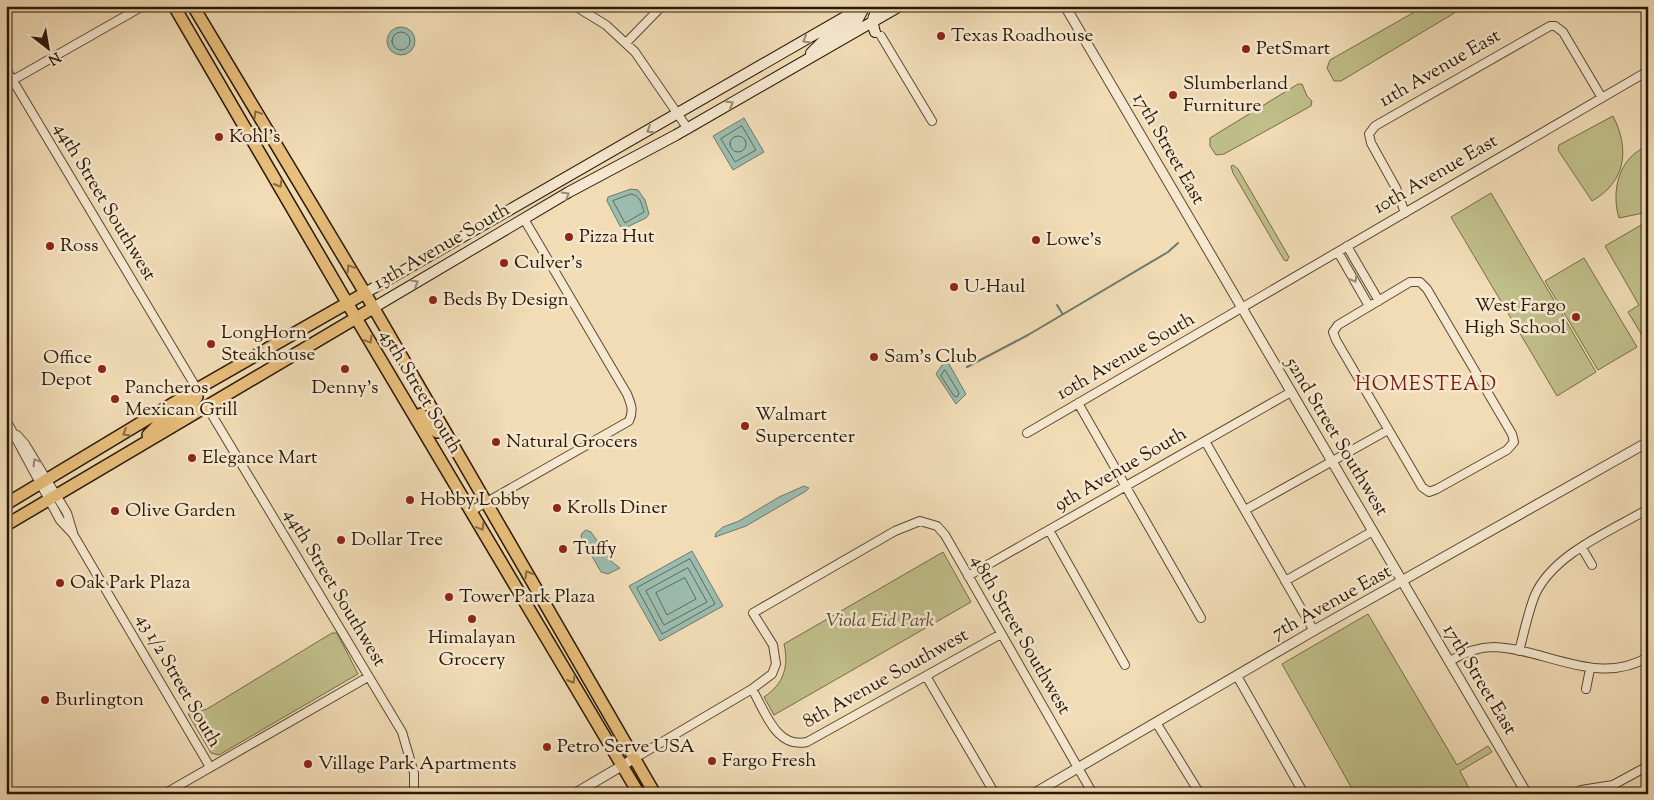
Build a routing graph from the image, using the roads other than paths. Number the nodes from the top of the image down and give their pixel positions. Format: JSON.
{"nodes":[{"id":1,"x":143,"y":6,"type":"edge"},
{"id":2,"x":174,"y":6,"type":"edge"},
{"id":3,"x":193,"y":6,"type":"edge"},
{"id":4,"x":575,"y":6,"type":"edge"},
{"id":5,"x":662,"y":6,"type":"edge"},
{"id":6,"x":855,"y":6,"type":"edge"},
{"id":7,"x":865,"y":6,"type":"edge"},
{"id":8,"x":900,"y":6,"type":"edge"},
{"id":9,"x":1065,"y":6,"type":"edge"},
{"id":10,"x":886,"y":9,"type":"edge"},
{"id":11,"x":848,"y":16,"type":"junction"},
{"id":12,"x":876,"y":30,"type":"junction"},
{"id":13,"x":626,"y":43,"type":"junction"},
{"id":14,"x":198,"y":45,"type":"junction"},
{"id":15,"x":801,"y":63,"type":"junction"},
{"id":16,"x":6,"y":69,"type":"edge"},
{"id":17,"x":1648,"y":71,"type":"edge"},
{"id":18,"x":234,"y":76,"type":"junction"},
{"id":19,"x":10,"y":83,"type":"edge"},
{"id":20,"x":223,"y":88,"type":"junction"},
{"id":21,"x":1602,"y":98,"type":"junction"},
{"id":22,"x":678,"y":114,"type":"junction"},
{"id":23,"x":932,"y":121,"type":"dead end"},
{"id":24,"x":688,"y":129,"type":"junction"},
{"id":25,"x":278,"y":150,"type":"junction"},
{"id":26,"x":265,"y":159,"type":"junction"},
{"id":27,"x":585,"y":168,"type":"junction"},
{"id":28,"x":1405,"y":213,"type":"junction"},
{"id":29,"x":524,"y":219,"type":"junction"},
{"id":30,"x":324,"y":226,"type":"junction"},
{"id":31,"x":1347,"y":246,"type":"junction"},
{"id":32,"x":1338,"y":252,"type":"junction"},
{"id":33,"x":365,"y":293,"type":"junction"},
{"id":34,"x":1379,"y":301,"type":"junction"},
{"id":35,"x":348,"y":303,"type":"junction"},
{"id":36,"x":1370,"y":306,"type":"junction"},
{"id":37,"x":373,"y":308,"type":"junction"},
{"id":38,"x":1242,"y":309,"type":"junction"},
{"id":39,"x":356,"y":318,"type":"junction"},
{"id":40,"x":271,"y":347,"type":"junction"},
{"id":41,"x":389,"y":372,"type":"junction"},
{"id":42,"x":197,"y":389,"type":"junction"},
{"id":43,"x":1290,"y":392,"type":"junction"},
{"id":44,"x":1078,"y":403,"type":"junction"},
{"id":45,"x":206,"y":406,"type":"junction"},
{"id":46,"x":6,"y":420,"type":"edge"},
{"id":47,"x":1388,"y":430,"type":"junction"},
{"id":48,"x":445,"y":431,"type":"junction"},
{"id":49,"x":1027,"y":433,"type":"dead end"},
{"id":50,"x":428,"y":440,"type":"junction"},
{"id":51,"x":1204,"y":441,"type":"junction"},
{"id":52,"x":1648,"y":442,"type":"edge"},
{"id":53,"x":132,"y":450,"type":"junction"},
{"id":54,"x":1332,"y":462,"type":"junction"},
{"id":55,"x":470,"y":472,"type":"junction"},
{"id":56,"x":44,"y":482,"type":"junction"},
{"id":57,"x":1126,"y":486,"type":"junction"},
{"id":58,"x":53,"y":498,"type":"junction"},
{"id":59,"x":487,"y":502,"type":"junction"},
{"id":60,"x":6,"y":504,"type":"edge"},
{"id":61,"x":1648,"y":509,"type":"edge"},
{"id":62,"x":1245,"y":510,"type":"junction"},
{"id":63,"x":471,"y":511,"type":"junction"},
{"id":64,"x":6,"y":525,"type":"edge"},
{"id":65,"x":1049,"y":530,"type":"junction"},
{"id":66,"x":1373,"y":531,"type":"junction"},
{"id":67,"x":1582,"y":548,"type":"junction"},
{"id":68,"x":1592,"y":565,"type":"dead end"},
{"id":69,"x":507,"y":572,"type":"junction"},
{"id":70,"x":968,"y":576,"type":"junction"},
{"id":71,"x":1285,"y":581,"type":"junction"},
{"id":72,"x":1402,"y":582,"type":"junction"},
{"id":73,"x":1202,"y":618,"type":"dead end"},
{"id":74,"x":561,"y":631,"type":"junction"},
{"id":75,"x":1314,"y":631,"type":"junction"},
{"id":76,"x":1002,"y":634,"type":"junction"},
{"id":77,"x":548,"y":638,"type":"junction"},
{"id":78,"x":1519,"y":651,"type":"junction"},
{"id":79,"x":1648,"y":657,"type":"edge"},
{"id":80,"x":1450,"y":661,"type":"junction"},
{"id":81,"x":1125,"y":665,"type":"dead end"},
{"id":82,"x":1590,"y":669,"type":"junction"},
{"id":83,"x":926,"y":676,"type":"junction"},
{"id":84,"x":1237,"y":676,"type":"junction"},
{"id":85,"x":368,"y":677,"type":"junction"},
{"id":86,"x":752,"y":689,"type":"junction"},
{"id":87,"x":1586,"y":689,"type":"dead end"},
{"id":88,"x":600,"y":698,"type":"junction"},
{"id":89,"x":1157,"y":724,"type":"junction"},
{"id":90,"x":635,"y":758,"type":"junction"},
{"id":91,"x":622,"y":765,"type":"junction"},
{"id":92,"x":1648,"y":766,"type":"edge"},
{"id":93,"x":210,"y":767,"type":"junction"},
{"id":94,"x":1078,"y":768,"type":"junction"},
{"id":95,"x":164,"y":794,"type":"edge"},
{"id":96,"x":414,"y":794,"type":"edge"},
{"id":97,"x":574,"y":794,"type":"edge"},
{"id":98,"x":639,"y":794,"type":"edge"},
{"id":99,"x":655,"y":794,"type":"edge"},
{"id":100,"x":995,"y":794,"type":"edge"},
{"id":101,"x":1033,"y":794,"type":"edge"},
{"id":102,"x":1093,"y":794,"type":"edge"},
{"id":103,"x":1200,"y":794,"type":"edge"},
{"id":104,"x":1304,"y":794,"type":"edge"},
{"id":105,"x":1527,"y":794,"type":"edge"},
{"id":106,"x":1574,"y":794,"type":"edge"}],
"edges":[{"from":1,"to":19,"type":"street"},
{"from":2,"to":14,"type":"main road","name":"45th Street South"},
{"from":3,"to":18,"type":"main road","name":"45th Street South"},
{"from":4,"to":13,"type":"street"},
{"from":5,"to":13,"type":"street"},
{"from":6,"to":11,"type":"main road"},
{"from":7,"to":11,"type":"main road","name":"13th Avenue South"},
{"from":7,"to":15,"type":"main road"},
{"from":8,"to":10,"type":"main road"},
{"from":9,"to":38,"type":"street","name":"17th Street East"},
{"from":10,"to":12,"type":"main road"},
{"from":10,"to":12,"type":"main road"},
{"from":11,"to":22,"type":"main road","name":"13th Avenue South","one_way":true},
{"from":12,"to":15,"type":"main road","name":"13th Avenue South"},
{"from":12,"to":23,"type":"street"},
{"from":13,"to":22,"type":"street"},
{"from":14,"to":18,"type":"main road"},
{"from":14,"to":20,"type":"main road","name":"45th Street South"},
{"from":24,"to":15,"type":"main road","name":"13th Avenue South","one_way":true},
{"from":16,"to":19,"type":"street","name":"44th Street Southwest"},
{"from":17,"to":21,"type":"street","name":"10th Avenue East"},
{"from":25,"to":18,"type":"main road","name":"45th Street South","one_way":true},
{"from":19,"to":42,"type":"street","name":"44th Street Southwest"},
{"from":20,"to":25,"type":"main road"},
{"from":20,"to":26,"type":"main road","name":"45th Street South"},
{"from":21,"to":28,"type":"street","name":"10th Avenue East"},
{"from":21,"to":28,"type":"street","name":"11th Avenue East"},
{"from":22,"to":24,"type":"street"},
{"from":22,"to":27,"type":"main road","name":"13th Avenue South","one_way":true},
{"from":29,"to":24,"type":"main road","name":"13th Avenue South","one_way":true},
{"from":25,"to":30,"type":"main road","name":"45th Street South"},
{"from":26,"to":30,"type":"main road"},
{"from":26,"to":35,"type":"main road","name":"45th Street South","one_way":true},
{"from":27,"to":29,"type":"main road"},
{"from":27,"to":33,"type":"main road","name":"13th Avenue South"},
{"from":28,"to":31,"type":"street","name":"10th Avenue East"},
{"from":37,"to":29,"type":"main road","name":"13th Avenue South","one_way":true},
{"from":29,"to":59,"type":"street"},
{"from":33,"to":30,"type":"main road","name":"45th Street South","one_way":true},
{"from":31,"to":32,"type":"street","name":"10th Avenue East"},
{"from":31,"to":34,"type":"street"},
{"from":32,"to":36,"type":"street","one_way":true},
{"from":32,"to":38,"type":"street","name":"10th Avenue East"},
{"from":33,"to":35,"type":"main road","name":"13th Avenue South"},
{"from":33,"to":37,"type":"main road","name":"45th Street South"},
{"from":34,"to":36,"type":"street"},
{"from":34,"to":47,"type":"street"},
{"from":35,"to":39,"type":"main road","name":"45th Street South"},
{"from":35,"to":40,"type":"main road","name":"13th Avenue South"},
{"from":36,"to":47,"type":"street"},
{"from":37,"to":39,"type":"main road","name":"13th Avenue South"},
{"from":37,"to":48,"type":"main road","name":"45th Street South"},
{"from":38,"to":43,"type":"street","name":"52nd Street Southwest"},
{"from":38,"to":44,"type":"street","name":"10th Avenue South"},
{"from":39,"to":41,"type":"main road","name":"45th Street South","one_way":true},
{"from":39,"to":45,"type":"main road","name":"13th Avenue South"},
{"from":40,"to":42,"type":"main road","name":"13th Avenue South"},
{"from":40,"to":45,"type":"main road"},
{"from":41,"to":48,"type":"main road"},
{"from":41,"to":50,"type":"main road","name":"45th Street South"},
{"from":42,"to":53,"type":"main road"},
{"from":42,"to":56,"type":"main road","name":"13th Avenue South","one_way":true},
{"from":43,"to":51,"type":"street","name":"9th Avenue South"},
{"from":43,"to":54,"type":"street","name":"52nd Street Southwest"},
{"from":44,"to":49,"type":"street","name":"10th Avenue South"},
{"from":44,"to":57,"type":"street"},
{"from":45,"to":53,"type":"main road","name":"13th Avenue South"},
{"from":45,"to":85,"type":"street","name":"44th Street Southwest"},
{"from":46,"to":56,"type":"street","name":"43 1/2 Street South"},
{"from":47,"to":54,"type":"street"},
{"from":48,"to":55,"type":"main road","name":"45th Street South"},
{"from":50,"to":55,"type":"main road"},
{"from":50,"to":63,"type":"main road","name":"45th Street South"},
{"from":51,"to":57,"type":"street","name":"9th Avenue South"},
{"from":51,"to":62,"type":"street"},
{"from":52,"to":72,"type":"street","name":"7th Avenue East"},
{"from":53,"to":58,"type":"main road","name":"13th Avenue South"},
{"from":54,"to":62,"type":"street"},
{"from":54,"to":66,"type":"street","name":"52nd Street Southwest"},
{"from":55,"to":59,"type":"main road","name":"45th Street South"},
{"from":56,"to":58,"type":"street","name":"43 1/2 Street South"},
{"from":56,"to":60,"type":"main road","name":"13th Avenue South"},
{"from":57,"to":65,"type":"street","name":"9th Avenue South"},
{"from":57,"to":73,"type":"street"},
{"from":58,"to":64,"type":"main road","name":"13th Avenue South"},
{"from":58,"to":93,"type":"street","name":"43 1/2 Street South"},
{"from":59,"to":63,"type":"street"},
{"from":74,"to":59,"type":"main road","name":"45th Street South","one_way":true},
{"from":61,"to":67,"type":"street"},
{"from":62,"to":71,"type":"street"},
{"from":63,"to":69,"type":"main road","name":"45th Street South","one_way":true},
{"from":65,"to":70,"type":"street","name":"9th Avenue South"},
{"from":65,"to":81,"type":"street"},
{"from":66,"to":71,"type":"street"},
{"from":66,"to":72,"type":"street","name":"52nd Street Southwest"},
{"from":67,"to":68,"type":"street"},
{"from":67,"to":78,"type":"street"},
{"from":69,"to":74,"type":"main road"},
{"from":69,"to":77,"type":"main road","name":"45th Street South"},
{"from":70,"to":76,"type":"street","name":"48th Street Southwest"},
{"from":70,"to":86,"type":"street","name":"48th Street Southwest"},
{"from":71,"to":75,"type":"street"},
{"from":72,"to":75,"type":"street","name":"7th Avenue East"},
{"from":72,"to":80,"type":"street","name":"17th Street East"},
{"from":74,"to":88,"type":"main road","name":"45th Street South"},
{"from":75,"to":84,"type":"street","name":"7th Avenue East"},
{"from":76,"to":83,"type":"street","name":"8th Avenue Southwest"},
{"from":76,"to":94,"type":"street","name":"48th Street Southwest"},
{"from":77,"to":88,"type":"main road"},
{"from":77,"to":91,"type":"main road","name":"45th Street South","one_way":true},
{"from":78,"to":80,"type":"street"},
{"from":78,"to":82,"type":"street"},
{"from":79,"to":82,"type":"street"},
{"from":80,"to":105,"type":"street","name":"17th Street East"},
{"from":82,"to":87,"type":"street"},
{"from":83,"to":86,"type":"street","name":"8th Avenue Southwest"},
{"from":83,"to":100,"type":"street"},
{"from":84,"to":89,"type":"street","name":"7th Avenue East"},
{"from":84,"to":104,"type":"street"},
{"from":85,"to":93,"type":"street"},
{"from":85,"to":96,"type":"street","name":"44th Street Southwest"},
{"from":86,"to":90,"type":"street"},
{"from":88,"to":90,"type":"main road","name":"45th Street South"},
{"from":89,"to":94,"type":"street","name":"7th Avenue East"},
{"from":89,"to":103,"type":"street"},
{"from":90,"to":91,"type":"street"},
{"from":90,"to":99,"type":"main road","name":"45th Street South"},
{"from":91,"to":97,"type":"street"},
{"from":91,"to":98,"type":"main road","name":"45th Street South"},
{"from":92,"to":106,"type":"street"},
{"from":93,"to":95,"type":"street"},
{"from":94,"to":101,"type":"street","name":"7th Avenue East"},
{"from":94,"to":102,"type":"street","name":"48th Street Southwest"}]}
